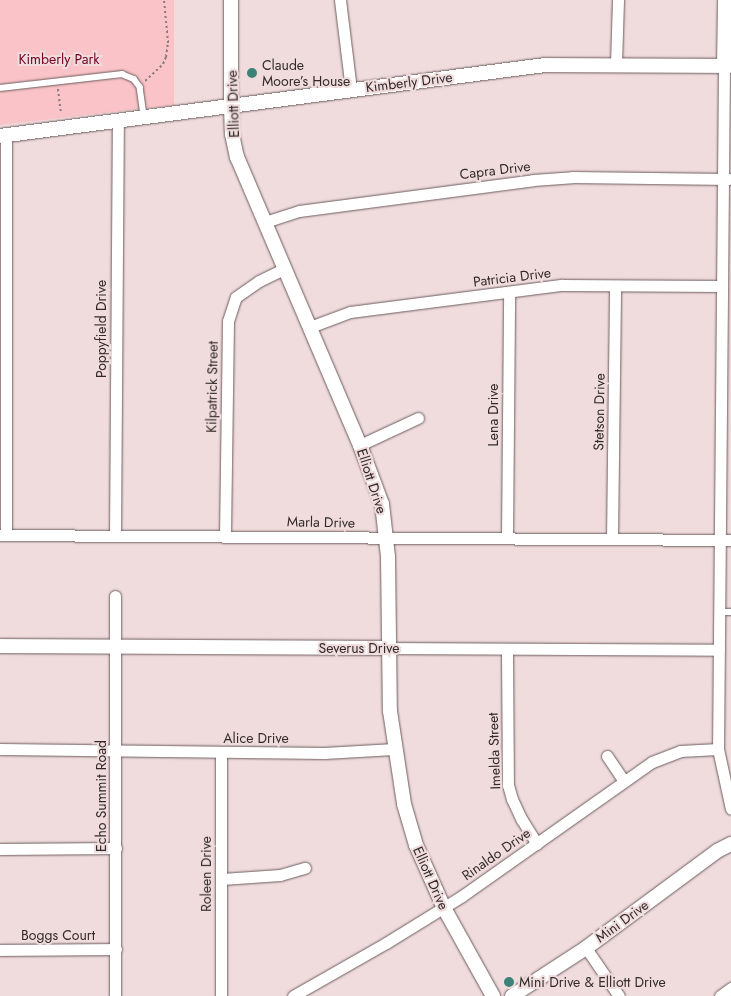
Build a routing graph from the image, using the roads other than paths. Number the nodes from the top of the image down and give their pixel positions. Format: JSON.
{"nodes":[{"id":1,"x":231,"y":0,"type":"edge"},
{"id":2,"x":340,"y":0,"type":"edge"},
{"id":3,"x":618,"y":0,"type":"edge"},
{"id":4,"x":725,"y":0,"type":"edge"},
{"id":5,"x":616,"y":64,"type":"junction"},
{"id":6,"x":728,"y":66,"type":"edge"},
{"id":7,"x":0,"y":88,"type":"edge"},
{"id":8,"x":351,"y":90,"type":"junction"},
{"id":9,"x":231,"y":108,"type":"junction"},
{"id":10,"x":145,"y":119,"type":"junction"},
{"id":11,"x":118,"y":122,"type":"junction"},
{"id":12,"x":3,"y":136,"type":"edge"},
{"id":13,"x":727,"y":179,"type":"edge"},
{"id":14,"x":265,"y":222,"type":"junction"},
{"id":15,"x":284,"y":270,"type":"junction"},
{"id":16,"x":616,"y":286,"type":"junction"},
{"id":17,"x":721,"y":286,"type":"junction"},
{"id":18,"x":509,"y":292,"type":"junction"},
{"id":19,"x":3,"y":314,"type":"edge"},
{"id":20,"x":310,"y":327,"type":"junction"},
{"id":21,"x":418,"y":418,"type":"dead end"},
{"id":22,"x":3,"y":425,"type":"edge"},
{"id":23,"x":360,"y":445,"type":"junction"},
{"id":24,"x":3,"y":535,"type":"edge"},
{"id":25,"x":115,"y":536,"type":"junction"},
{"id":26,"x":225,"y":536,"type":"junction"},
{"id":27,"x":387,"y":537,"type":"junction"},
{"id":28,"x":507,"y":538,"type":"junction"},
{"id":29,"x":612,"y":539,"type":"junction"},
{"id":30,"x":725,"y":540,"type":"edge"},
{"id":31,"x":115,"y":596,"type":"dead end"},
{"id":32,"x":719,"y":612,"type":"junction"},
{"id":33,"x":731,"y":612,"type":"edge"},
{"id":34,"x":0,"y":646,"type":"edge"},
{"id":35,"x":115,"y":647,"type":"junction"},
{"id":36,"x":388,"y":648,"type":"junction"},
{"id":37,"x":507,"y":650,"type":"junction"},
{"id":38,"x":719,"y":650,"type":"junction"},
{"id":39,"x":394,"y":749,"type":"junction"},
{"id":40,"x":718,"y":749,"type":"junction"},
{"id":41,"x":0,"y":750,"type":"edge"},
{"id":42,"x":116,"y":751,"type":"junction"},
{"id":43,"x":221,"y":753,"type":"junction"},
{"id":44,"x":606,"y":756,"type":"dead end"},
{"id":45,"x":624,"y":781,"type":"junction"},
{"id":46,"x":731,"y":809,"type":"edge"},
{"id":47,"x":537,"y":844,"type":"junction"},
{"id":48,"x":731,"y":844,"type":"edge"},
{"id":49,"x":116,"y":848,"type":"junction"},
{"id":50,"x":0,"y":849,"type":"edge"},
{"id":51,"x":304,"y":868,"type":"dead end"},
{"id":52,"x":222,"y":879,"type":"junction"},
{"id":53,"x":444,"y":908,"type":"junction"},
{"id":54,"x":586,"y":948,"type":"junction"},
{"id":55,"x":116,"y":949,"type":"junction"},
{"id":56,"x":0,"y":950,"type":"edge"},
{"id":57,"x":731,"y":988,"type":"edge"},
{"id":58,"x":115,"y":996,"type":"edge"},
{"id":59,"x":220,"y":996,"type":"edge"},
{"id":60,"x":293,"y":996,"type":"edge"},
{"id":61,"x":493,"y":996,"type":"edge"},
{"id":62,"x":512,"y":996,"type":"edge"},
{"id":63,"x":619,"y":996,"type":"edge"},
{"id":64,"x":720,"y":996,"type":"edge"}],
"edges":[{"from":1,"to":9,"type":"street","name":"Elliott Drive"},
{"from":2,"to":8,"type":"street"},
{"from":3,"to":5,"type":"street"},
{"from":4,"to":6,"type":"street"},
{"from":5,"to":6,"type":"street","name":"Kimberly Drive"},
{"from":5,"to":8,"type":"street","name":"Kimberly Drive"},
{"from":6,"to":13,"type":"street"},
{"from":7,"to":10,"type":"lane"},
{"from":8,"to":9,"type":"street","name":"Kimberly Drive"},
{"from":9,"to":10,"type":"street","name":"Kimberly Drive"},
{"from":9,"to":14,"type":"street","name":"Elliott Drive"},
{"from":10,"to":11,"type":"street","name":"Kimberly Drive"},
{"from":11,"to":12,"type":"street","name":"Kimberly Drive"},
{"from":11,"to":25,"type":"street","name":"Poppyfield Drive"},
{"from":12,"to":19,"type":"street"},
{"from":13,"to":14,"type":"street","name":"Capra Drive"},
{"from":13,"to":17,"type":"street"},
{"from":14,"to":15,"type":"street","name":"Elliott Drive"},
{"from":15,"to":20,"type":"street","name":"Elliott Drive"},
{"from":15,"to":26,"type":"street","name":"Kilpatrick Street"},
{"from":16,"to":17,"type":"street","name":"Patricia Drive"},
{"from":16,"to":18,"type":"street","name":"Patricia Drive"},
{"from":16,"to":29,"type":"street","name":"Stetson Drive"},
{"from":17,"to":30,"type":"street"},
{"from":18,"to":20,"type":"street","name":"Patricia Drive"},
{"from":18,"to":28,"type":"street","name":"Lena Drive"},
{"from":19,"to":22,"type":"street"},
{"from":20,"to":23,"type":"street","name":"Elliott Drive"},
{"from":21,"to":23,"type":"street"},
{"from":22,"to":24,"type":"street"},
{"from":23,"to":27,"type":"street","name":"Elliott Drive"},
{"from":24,"to":25,"type":"street","name":"Marla Drive"},
{"from":25,"to":26,"type":"street","name":"Marla Drive"},
{"from":26,"to":27,"type":"street","name":"Marla Drive"},
{"from":27,"to":28,"type":"street","name":"Marla Drive"},
{"from":27,"to":36,"type":"street","name":"Elliott Drive"},
{"from":28,"to":29,"type":"street","name":"Marla Drive"},
{"from":29,"to":30,"type":"street","name":"Marla Drive"},
{"from":30,"to":32,"type":"street"},
{"from":31,"to":35,"type":"street","name":"Echo Summit Road"},
{"from":32,"to":33,"type":"lane"},
{"from":32,"to":38,"type":"street"},
{"from":34,"to":35,"type":"street","name":"Severus Drive"},
{"from":35,"to":36,"type":"street","name":"Severus Drive"},
{"from":35,"to":42,"type":"street","name":"Echo Summit Road"},
{"from":36,"to":37,"type":"street","name":"Severus Drive"},
{"from":36,"to":39,"type":"street","name":"Elliott Drive"},
{"from":37,"to":38,"type":"street","name":"Severus Drive"},
{"from":37,"to":47,"type":"street","name":"Imelda Street"},
{"from":38,"to":40,"type":"street"},
{"from":39,"to":43,"type":"street","name":"Alice Drive"},
{"from":39,"to":53,"type":"street","name":"Elliott Drive"},
{"from":40,"to":45,"type":"street","name":"Rinaldo Drive"},
{"from":40,"to":46,"type":"street"},
{"from":41,"to":42,"type":"street","name":"Alice Drive"},
{"from":42,"to":43,"type":"street","name":"Alice Drive"},
{"from":42,"to":49,"type":"street","name":"Echo Summit Road"},
{"from":43,"to":52,"type":"street","name":"Roleen Drive"},
{"from":44,"to":45,"type":"street"},
{"from":45,"to":47,"type":"street","name":"Rinaldo Drive"},
{"from":47,"to":53,"type":"street","name":"Rinaldo Drive"},
{"from":48,"to":54,"type":"street","name":"Mini Drive"},
{"from":49,"to":50,"type":"street"},
{"from":49,"to":55,"type":"street","name":"Echo Summit Road"},
{"from":51,"to":52,"type":"street"},
{"from":52,"to":59,"type":"street","name":"Roleen Drive"},
{"from":53,"to":60,"type":"street","name":"Rinaldo Drive"},
{"from":53,"to":61,"type":"street","name":"Elliott Drive"},
{"from":54,"to":62,"type":"street","name":"Mini Drive"},
{"from":54,"to":63,"type":"street"},
{"from":55,"to":56,"type":"street","name":"Boggs Court"},
{"from":55,"to":58,"type":"street","name":"Echo Summit Road"},
{"from":57,"to":64,"type":"street"}]}
